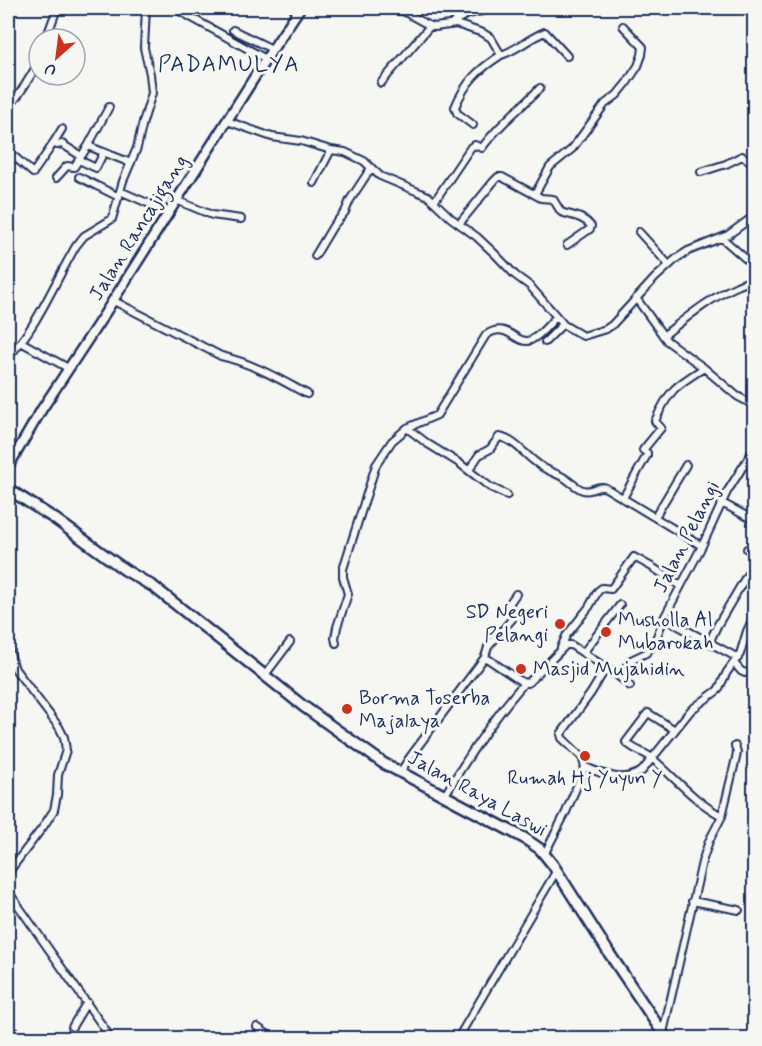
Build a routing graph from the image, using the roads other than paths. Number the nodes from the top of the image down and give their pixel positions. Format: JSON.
{"nodes":[{"id":1,"x":54,"y":8,"type":"edge"},
{"id":2,"x":146,"y":8,"type":"edge"},
{"id":3,"x":174,"y":8,"type":"edge"},
{"id":4,"x":300,"y":8,"type":"edge"},
{"id":5,"x":380,"y":8,"type":"edge"},
{"id":6,"x":496,"y":8,"type":"edge"},
{"id":7,"x":452,"y":24,"type":"junction"},
{"id":8,"x":430,"y":26,"type":"junction"},
{"id":9,"x":623,"y":26,"type":"dead end"},
{"id":10,"x":50,"y":27,"type":"edge"},
{"id":11,"x":233,"y":30,"type":"dead end"},
{"id":12,"x":272,"y":50,"type":"junction"},
{"id":13,"x":501,"y":55,"type":"junction"},
{"id":14,"x":567,"y":56,"type":"dead end"},
{"id":15,"x":266,"y":59,"type":"junction"},
{"id":16,"x":27,"y":82,"type":"edge"},
{"id":17,"x":381,"y":83,"type":"dead end"},
{"id":18,"x":540,"y":88,"type":"dead end"},
{"id":19,"x":109,"y":107,"type":"dead end"},
{"id":20,"x":8,"y":108,"type":"edge"},
{"id":21,"x":227,"y":121,"type":"junction"},
{"id":22,"x":474,"y":125,"type":"dead end"},
{"id":23,"x":62,"y":129,"type":"dead end"},
{"id":24,"x":53,"y":143,"type":"junction"},
{"id":25,"x":88,"y":146,"type":"junction"},
{"id":26,"x":331,"y":150,"type":"junction"},
{"id":27,"x":8,"y":151,"type":"edge"},
{"id":28,"x":104,"y":152,"type":"junction"},
{"id":29,"x":80,"y":158,"type":"junction"},
{"id":30,"x":131,"y":162,"type":"junction"},
{"id":31,"x":754,"y":165,"type":"edge"},
{"id":32,"x":372,"y":168,"type":"junction"},
{"id":33,"x":701,"y":172,"type":"dead end"},
{"id":34,"x":79,"y":177,"type":"dead end"},
{"id":35,"x":56,"y":178,"type":"dead end"},
{"id":36,"x":314,"y":183,"type":"dead end"},
{"id":37,"x":122,"y":194,"type":"junction"},
{"id":38,"x":535,"y":194,"type":"junction"},
{"id":39,"x":176,"y":200,"type":"junction"},
{"id":40,"x":434,"y":202,"type":"junction"},
{"id":41,"x":168,"y":212,"type":"junction"},
{"id":42,"x":754,"y":216,"type":"edge"},
{"id":43,"x":241,"y":219,"type":"dead end"},
{"id":44,"x":459,"y":224,"type":"junction"},
{"id":45,"x":639,"y":232,"type":"dead end"},
{"id":46,"x":722,"y":238,"type":"junction"},
{"id":47,"x":567,"y":245,"type":"dead end"},
{"id":48,"x":315,"y":256,"type":"dead end"},
{"id":49,"x":669,"y":265,"type":"junction"},
{"id":50,"x":754,"y":266,"type":"edge"},
{"id":51,"x":754,"y":279,"type":"edge"},
{"id":52,"x":636,"y":298,"type":"junction"},
{"id":53,"x":112,"y":300,"type":"junction"},
{"id":54,"x":556,"y":317,"type":"junction"},
{"id":55,"x":563,"y":324,"type":"junction"},
{"id":56,"x":663,"y":336,"type":"junction"},
{"id":57,"x":545,"y":342,"type":"dead end"},
{"id":58,"x":26,"y":345,"type":"junction"},
{"id":59,"x":8,"y":357,"type":"edge"},
{"id":60,"x":68,"y":368,"type":"junction"},
{"id":61,"x":704,"y":368,"type":"junction"},
{"id":62,"x":307,"y":394,"type":"dead end"},
{"id":63,"x":754,"y":405,"type":"edge"},
{"id":64,"x":407,"y":428,"type":"junction"},
{"id":65,"x":754,"y":449,"type":"edge"},
{"id":66,"x":686,"y":465,"type":"dead end"},
{"id":67,"x":8,"y":467,"type":"edge"},
{"id":68,"x":469,"y":470,"type":"junction"},
{"id":69,"x":8,"y":489,"type":"edge"},
{"id":70,"x":507,"y":495,"type":"dead end"},
{"id":71,"x":623,"y":498,"type":"junction"},
{"id":72,"x":722,"y":502,"type":"junction"},
{"id":73,"x":656,"y":517,"type":"junction"},
{"id":74,"x":750,"y":518,"type":"dead end"},
{"id":75,"x":702,"y":546,"type":"junction"},
{"id":76,"x":747,"y":549,"type":"dead end"},
{"id":77,"x":754,"y":553,"type":"edge"},
{"id":78,"x":754,"y":563,"type":"edge"},
{"id":79,"x":681,"y":586,"type":"junction"},
{"id":80,"x":516,"y":594,"type":"dead end"},
{"id":81,"x":620,"y":605,"type":"dead end"},
{"id":82,"x":754,"y":616,"type":"edge"},
{"id":83,"x":664,"y":618,"type":"junction"},
{"id":84,"x":290,"y":642,"type":"dead end"},
{"id":85,"x":336,"y":643,"type":"dead end"},
{"id":86,"x":709,"y":643,"type":"junction"},
{"id":87,"x":8,"y":647,"type":"edge"},
{"id":88,"x":561,"y":648,"type":"junction"},
{"id":89,"x":583,"y":653,"type":"junction"},
{"id":90,"x":484,"y":657,"type":"junction"},
{"id":91,"x":736,"y":661,"type":"junction"},
{"id":92,"x":606,"y":668,"type":"junction"},
{"id":93,"x":754,"y":670,"type":"edge"},
{"id":94,"x":265,"y":675,"type":"junction"},
{"id":95,"x":618,"y":676,"type":"junction"},
{"id":96,"x":524,"y":683,"type":"junction"},
{"id":97,"x":630,"y":686,"type":"dead end"},
{"id":98,"x":675,"y":730,"type":"junction"},
{"id":99,"x":735,"y":747,"type":"dead end"},
{"id":100,"x":652,"y":758,"type":"junction"},
{"id":101,"x":585,"y":767,"type":"junction"},
{"id":102,"x":401,"y":771,"type":"junction"},
{"id":103,"x":445,"y":795,"type":"junction"},
{"id":104,"x":722,"y":816,"type":"junction"},
{"id":105,"x":545,"y":853,"type":"junction"},
{"id":106,"x":557,"y":870,"type":"junction"},
{"id":107,"x":8,"y":873,"type":"edge"},
{"id":108,"x":8,"y":891,"type":"edge"},
{"id":109,"x":693,"y":900,"type":"junction"},
{"id":110,"x":739,"y":910,"type":"dead end"},
{"id":111,"x":87,"y":1002,"type":"junction"},
{"id":112,"x":72,"y":1027,"type":"dead end"},
{"id":113,"x":257,"y":1027,"type":"dead end"},
{"id":114,"x":8,"y":1030,"type":"edge"},
{"id":115,"x":664,"y":1036,"type":"edge"},
{"id":116,"x":20,"y":1037,"type":"edge"},
{"id":117,"x":29,"y":1038,"type":"edge"},
{"id":118,"x":111,"y":1038,"type":"edge"},
{"id":119,"x":273,"y":1038,"type":"edge"},
{"id":120,"x":458,"y":1038,"type":"edge"}],
"edges":[{"from":1,"to":10,"type":"street"},
{"from":2,"to":30,"type":"street"},
{"from":3,"to":15,"type":"street"},
{"from":4,"to":12,"type":"main road","name":"Jalan Rancajigang"},
{"from":5,"to":8,"type":"street"},
{"from":6,"to":7,"type":"street"},
{"from":7,"to":8,"type":"street"},
{"from":7,"to":13,"type":"street"},
{"from":8,"to":17,"type":"street"},
{"from":9,"to":38,"type":"street"},
{"from":11,"to":12,"type":"street"},
{"from":12,"to":15,"type":"main road","name":"Jalan Rancajigang"},
{"from":13,"to":14,"type":"street"},
{"from":13,"to":22,"type":"street"},
{"from":15,"to":21,"type":"main road","name":"Jalan Rancajigang"},
{"from":16,"to":20,"type":"street"},
{"from":18,"to":40,"type":"street"},
{"from":19,"to":25,"type":"street"},
{"from":21,"to":26,"type":"street"},
{"from":21,"to":39,"type":"main road","name":"Jalan Rancajigang"},
{"from":23,"to":24,"type":"street"},
{"from":24,"to":27,"type":"street"},
{"from":24,"to":29,"type":"street"},
{"from":25,"to":28,"type":"street"},
{"from":25,"to":29,"type":"street"},
{"from":26,"to":32,"type":"street"},
{"from":26,"to":36,"type":"street"},
{"from":28,"to":29,"type":"street"},
{"from":28,"to":30,"type":"street"},
{"from":29,"to":35,"type":"street"},
{"from":30,"to":37,"type":"street"},
{"from":31,"to":33,"type":"street"},
{"from":32,"to":40,"type":"street"},
{"from":32,"to":48,"type":"street"},
{"from":34,"to":37,"type":"street"},
{"from":37,"to":41,"type":"street"},
{"from":37,"to":58,"type":"street"},
{"from":38,"to":44,"type":"street"},
{"from":38,"to":47,"type":"street"},
{"from":39,"to":41,"type":"main road","name":"Jalan Rancajigang"},
{"from":39,"to":43,"type":"street"},
{"from":40,"to":44,"type":"street"},
{"from":41,"to":53,"type":"main road","name":"Jalan Rancajigang"},
{"from":42,"to":46,"type":"street"},
{"from":44,"to":54,"type":"street"},
{"from":45,"to":49,"type":"street"},
{"from":46,"to":49,"type":"street"},
{"from":46,"to":50,"type":"street"},
{"from":49,"to":52,"type":"street"},
{"from":51,"to":56,"type":"street"},
{"from":52,"to":55,"type":"street"},
{"from":52,"to":56,"type":"street"},
{"from":53,"to":60,"type":"main road","name":"Jalan Rancajigang"},
{"from":53,"to":62,"type":"street"},
{"from":54,"to":55,"type":"street"},
{"from":54,"to":64,"type":"street"},
{"from":55,"to":57,"type":"street"},
{"from":56,"to":61,"type":"street"},
{"from":58,"to":59,"type":"street"},
{"from":58,"to":60,"type":"street"},
{"from":60,"to":67,"type":"main road","name":"Jalan Rancajigang"},
{"from":61,"to":63,"type":"street"},
{"from":61,"to":71,"type":"street"},
{"from":64,"to":68,"type":"street"},
{"from":64,"to":85,"type":"street"},
{"from":65,"to":72,"type":"street","name":"Jalan Pelangi"},
{"from":66,"to":73,"type":"street"},
{"from":68,"to":70,"type":"street"},
{"from":68,"to":71,"type":"street"},
{"from":69,"to":94,"type":"main road","name":"Jalan Raya Laswi"},
{"from":71,"to":73,"type":"street"},
{"from":72,"to":74,"type":"street"},
{"from":72,"to":75,"type":"street","name":"Jalan Pelangi"},
{"from":73,"to":75,"type":"street"},
{"from":75,"to":79,"type":"street","name":"Jalan Pelangi"},
{"from":76,"to":77,"type":"street"},
{"from":78,"to":86,"type":"street"},
{"from":79,"to":83,"type":"street","name":"Jalan Pelangi"},
{"from":79,"to":88,"type":"street"},
{"from":80,"to":90,"type":"street"},
{"from":81,"to":89,"type":"street"},
{"from":82,"to":91,"type":"street"},
{"from":83,"to":86,"type":"street"},
{"from":83,"to":95,"type":"street","name":"Jalan Pelangi"},
{"from":84,"to":94,"type":"street"},
{"from":86,"to":91,"type":"street"},
{"from":87,"to":107,"type":"street"},
{"from":88,"to":89,"type":"street"},
{"from":88,"to":96,"type":"street"},
{"from":89,"to":92,"type":"street"},
{"from":90,"to":96,"type":"street"},
{"from":90,"to":102,"type":"street"},
{"from":91,"to":93,"type":"street"},
{"from":91,"to":98,"type":"street"},
{"from":92,"to":95,"type":"street"},
{"from":92,"to":101,"type":"street"},
{"from":94,"to":102,"type":"main road","name":"Jalan Raya Laswi"},
{"from":95,"to":97,"type":"street"},
{"from":96,"to":103,"type":"street"},
{"from":98,"to":100,"type":"street"},
{"from":98,"to":100,"type":"street"},
{"from":99,"to":104,"type":"street"},
{"from":100,"to":101,"type":"street"},
{"from":100,"to":104,"type":"street"},
{"from":101,"to":105,"type":"street"},
{"from":102,"to":103,"type":"main road","name":"Jalan Raya Laswi"},
{"from":103,"to":105,"type":"main road","name":"Jalan Raya Laswi"},
{"from":104,"to":109,"type":"street"},
{"from":105,"to":106,"type":"main road","name":"Jalan Raya Laswi"},
{"from":106,"to":115,"type":"main road","name":"Jalan Raya Laswi"},
{"from":106,"to":120,"type":"street"},
{"from":108,"to":111,"type":"street"},
{"from":109,"to":110,"type":"street"},
{"from":109,"to":115,"type":"street"},
{"from":111,"to":112,"type":"street"},
{"from":111,"to":118,"type":"street"},
{"from":113,"to":119,"type":"street"},
{"from":114,"to":116,"type":"street"},
{"from":116,"to":117,"type":"street"}]}
